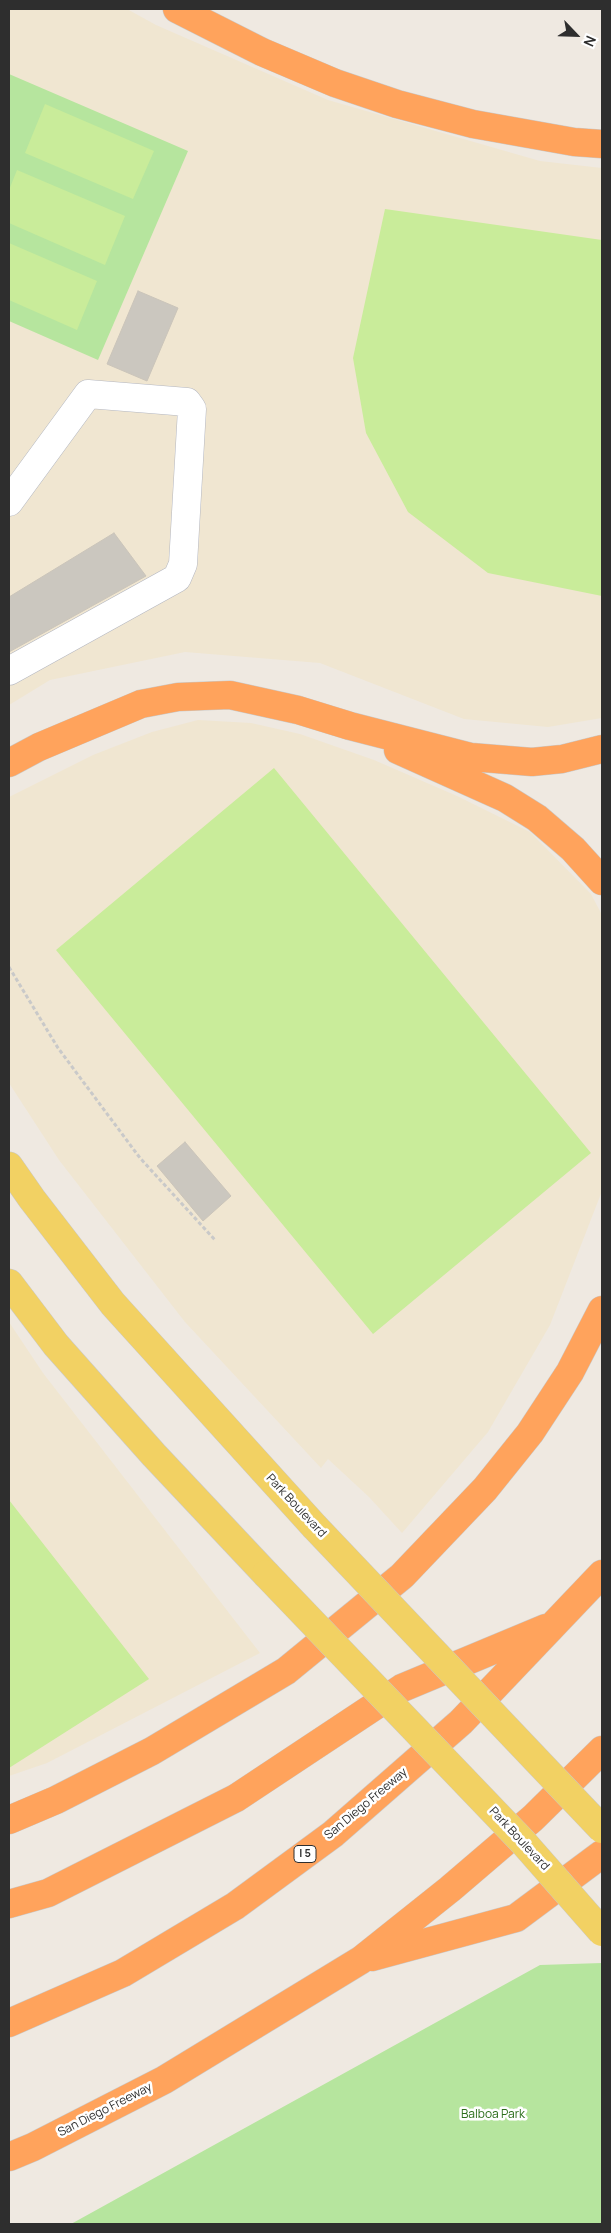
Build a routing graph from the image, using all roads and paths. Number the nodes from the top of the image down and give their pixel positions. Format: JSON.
{"nodes":[{"id":1,"x":177,"y":9,"type":"edge"},
{"id":2,"x":602,"y":144,"type":"edge"},
{"id":3,"x":9,"y":502,"type":"edge"},
{"id":4,"x":9,"y":671,"type":"edge"},
{"id":5,"x":350,"y":726,"type":"junction"},
{"id":6,"x":602,"y":749,"type":"edge"},
{"id":7,"x":9,"y":763,"type":"edge"},
{"id":8,"x":602,"y":881,"type":"edge"},
{"id":9,"x":9,"y":967,"type":"edge"},
{"id":10,"x":9,"y":1166,"type":"edge"},
{"id":11,"x":214,"y":1240,"type":"dead end"},
{"id":12,"x":9,"y":1283,"type":"edge"},
{"id":13,"x":602,"y":1310,"type":"edge"},
{"id":14,"x":602,"y":1574,"type":"edge"},
{"id":15,"x":557,"y":1624,"type":"junction"},
{"id":16,"x":602,"y":1750,"type":"edge"},
{"id":17,"x":9,"y":1820,"type":"edge"},
{"id":18,"x":602,"y":1829,"type":"edge"},
{"id":19,"x":602,"y":1854,"type":"edge"},
{"id":20,"x":9,"y":1904,"type":"edge"},
{"id":21,"x":602,"y":1932,"type":"edge"},
{"id":22,"x":361,"y":1960,"type":"junction"},
{"id":23,"x":9,"y":2023,"type":"edge"},
{"id":24,"x":9,"y":2157,"type":"edge"}],
"edges":[{"from":1,"to":2,"type":"highway"},
{"from":3,"to":4,"type":"lane"},
{"from":5,"to":6,"type":"highway"},
{"from":5,"to":7,"type":"highway"},
{"from":5,"to":8,"type":"highway"},
{"from":9,"to":11,"type":"path"},
{"from":10,"to":18,"type":"main road","name":"Park Boulevard","bridge":true},
{"from":12,"to":21,"type":"main road","name":"Park Boulevard","bridge":true},
{"from":13,"to":17,"type":"highway"},
{"from":14,"to":15,"type":"highway","name":"San Diego Freeway","number":"I 5"},
{"from":15,"to":20,"type":"highway"},
{"from":15,"to":23,"type":"highway","name":"San Diego Freeway","number":"I 5"},
{"from":16,"to":22,"type":"highway","name":"San Diego Freeway"},
{"from":19,"to":22,"type":"highway"},
{"from":22,"to":24,"type":"highway","name":"San Diego Freeway"}]}
